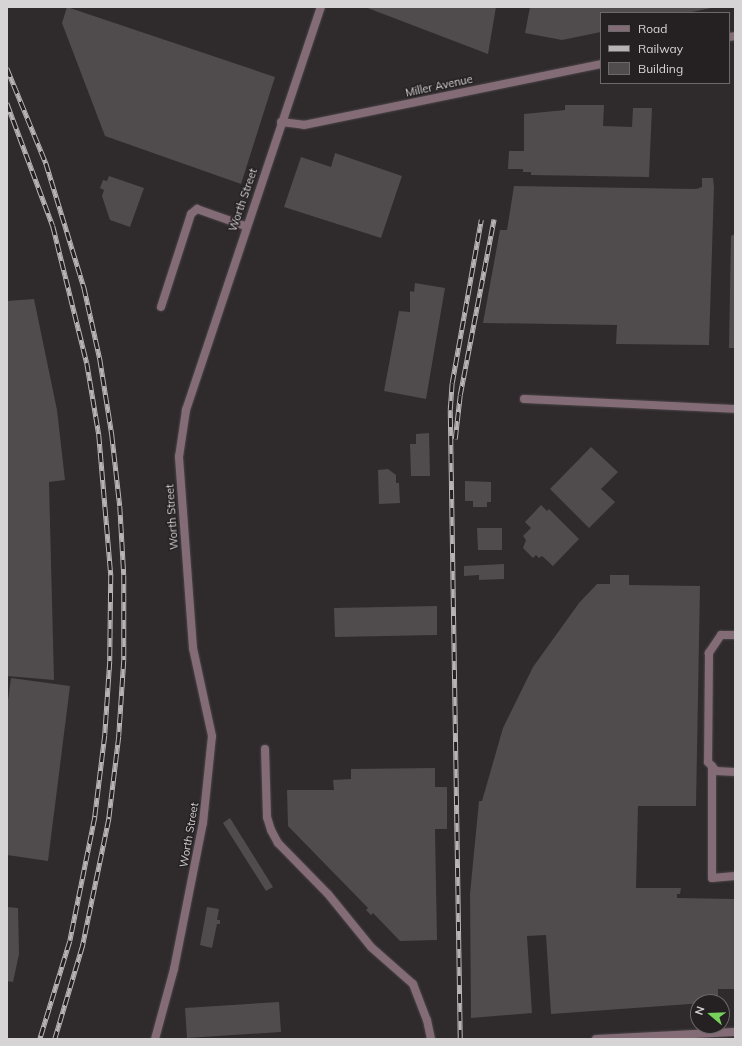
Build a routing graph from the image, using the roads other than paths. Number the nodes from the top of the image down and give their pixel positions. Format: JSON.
{"nodes":[{"id":1,"x":321,"y":7,"type":"edge"},
{"id":2,"x":600,"y":64,"type":"edge"},
{"id":3,"x":281,"y":122,"type":"junction"},
{"id":4,"x":245,"y":226,"type":"junction"},
{"id":5,"x":161,"y":307,"type":"dead end"},
{"id":6,"x":524,"y":399,"type":"dead end"},
{"id":7,"x":735,"y":409,"type":"edge"},
{"id":8,"x":735,"y":635,"type":"edge"},
{"id":9,"x":265,"y":749,"type":"dead end"},
{"id":10,"x":712,"y":766,"type":"junction"},
{"id":11,"x":735,"y":772,"type":"edge"},
{"id":12,"x":735,"y":876,"type":"edge"},
{"id":13,"x":735,"y":1032,"type":"edge"},
{"id":14,"x":155,"y":1039,"type":"edge"},
{"id":15,"x":431,"y":1039,"type":"edge"},
{"id":16,"x":596,"y":1039,"type":"edge"}],
"edges":[{"from":1,"to":3,"type":"street","name":"Worth Street"},
{"from":2,"to":3,"type":"street","name":"Miller Avenue"},
{"from":3,"to":4,"type":"street","name":"Worth Street"},
{"from":4,"to":5,"type":"street"},
{"from":4,"to":14,"type":"street","name":"Worth Street"},
{"from":6,"to":7,"type":"street"},
{"from":8,"to":10,"type":"street"},
{"from":9,"to":15,"type":"street"},
{"from":10,"to":11,"type":"street"},
{"from":10,"to":12,"type":"street"},
{"from":13,"to":16,"type":"street"}]}
